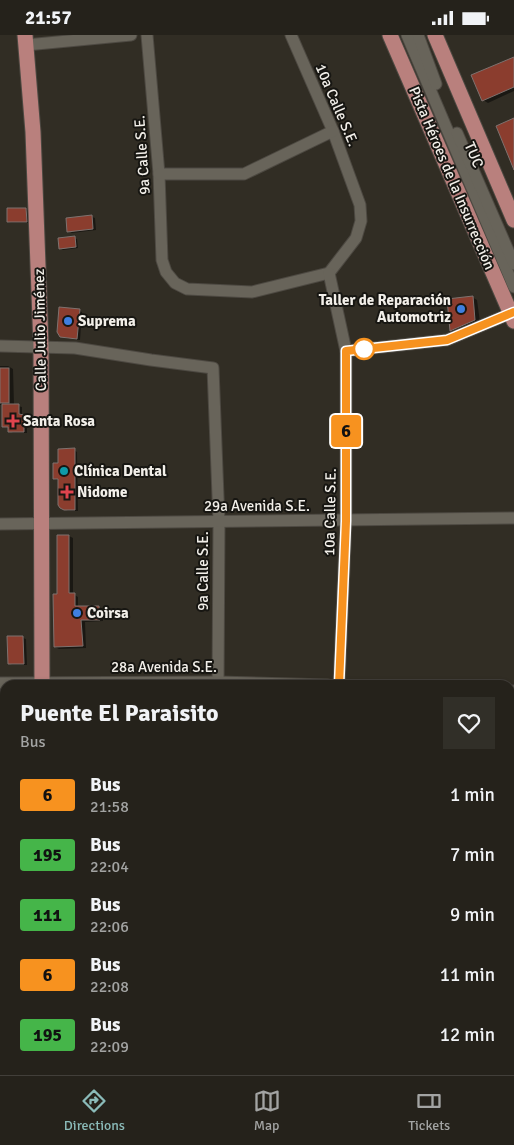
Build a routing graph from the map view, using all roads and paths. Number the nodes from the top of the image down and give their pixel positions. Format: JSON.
{"nodes":[{"id":1,"x":131,"y":35,"type":"edge"},
{"id":2,"x":147,"y":35,"type":"edge"},
{"id":3,"x":291,"y":35,"type":"edge"},
{"id":4,"x":390,"y":35,"type":"edge"},
{"id":5,"x":407,"y":35,"type":"edge"},
{"id":6,"x":418,"y":35,"type":"edge"},
{"id":7,"x":435,"y":35,"type":"edge"},
{"id":8,"x":26,"y":40,"type":"edge"},
{"id":9,"x":333,"y":131,"type":"junction"},
{"id":10,"x":159,"y":174,"type":"junction"},
{"id":11,"x":514,"y":220,"type":"edge"},
{"id":12,"x":514,"y":265,"type":"edge"},
{"id":13,"x":329,"y":273,"type":"junction"},
{"id":14,"x":514,"y":287,"type":"edge"},
{"id":15,"x":513,"y":316,"type":"edge"},
{"id":16,"x":0,"y":346,"type":"edge"},
{"id":17,"x":42,"y":346,"type":"junction"},
{"id":18,"x":346,"y":351,"type":"junction"},
{"id":19,"x":514,"y":518,"type":"edge"},
{"id":20,"x":346,"y":521,"type":"junction"},
{"id":21,"x":219,"y":522,"type":"junction"},
{"id":22,"x":42,"y":523,"type":"junction"},
{"id":23,"x":0,"y":524,"type":"edge"},
{"id":24,"x":42,"y":680,"type":"edge"},
{"id":25,"x":218,"y":680,"type":"edge"},
{"id":26,"x":339,"y":680,"type":"edge"}],
"edges":[{"from":1,"to":8,"type":"street"},
{"from":2,"to":10,"type":"street","name":"9a Calle S.E."},
{"from":3,"to":9,"type":"street","name":"10a Calle S.E."},
{"from":4,"to":15,"type":"main road","name":"Pista Héroes de la Insurrección"},
{"from":5,"to":14,"type":"street","name":"TUC"},
{"from":6,"to":12,"type":"street","name":"TUC"},
{"from":7,"to":11,"type":"main road"},
{"from":8,"to":17,"type":"main road","name":"Calle Julio Jiménez"},
{"from":9,"to":10,"type":"street"},
{"from":9,"to":13,"type":"street","name":"10a Calle S.E."},
{"from":10,"to":13,"type":"street","name":"9a Calle S.E."},
{"from":13,"to":18,"type":"street","name":"10a Calle S.E."},
{"from":15,"to":18,"type":"street"},
{"from":16,"to":17,"type":"street"},
{"from":17,"to":21,"type":"street","name":"9a Calle S.E."},
{"from":17,"to":22,"type":"main road","name":"Calle Julio Jiménez"},
{"from":18,"to":20,"type":"street","name":"10a Calle S.E."},
{"from":19,"to":20,"type":"street","name":"29a Avenida S.E."},
{"from":20,"to":21,"type":"street","name":"29a Avenida S.E."},
{"from":20,"to":26,"type":"street","name":"10a Calle S.E."},
{"from":21,"to":22,"type":"street","name":"29a Avenida S.E."},
{"from":21,"to":25,"type":"street","name":"9a Calle S.E."},
{"from":22,"to":23,"type":"street","name":"29a Avenida S.E."},
{"from":22,"to":24,"type":"main road","name":"Calle Julio Jiménez"}]}
